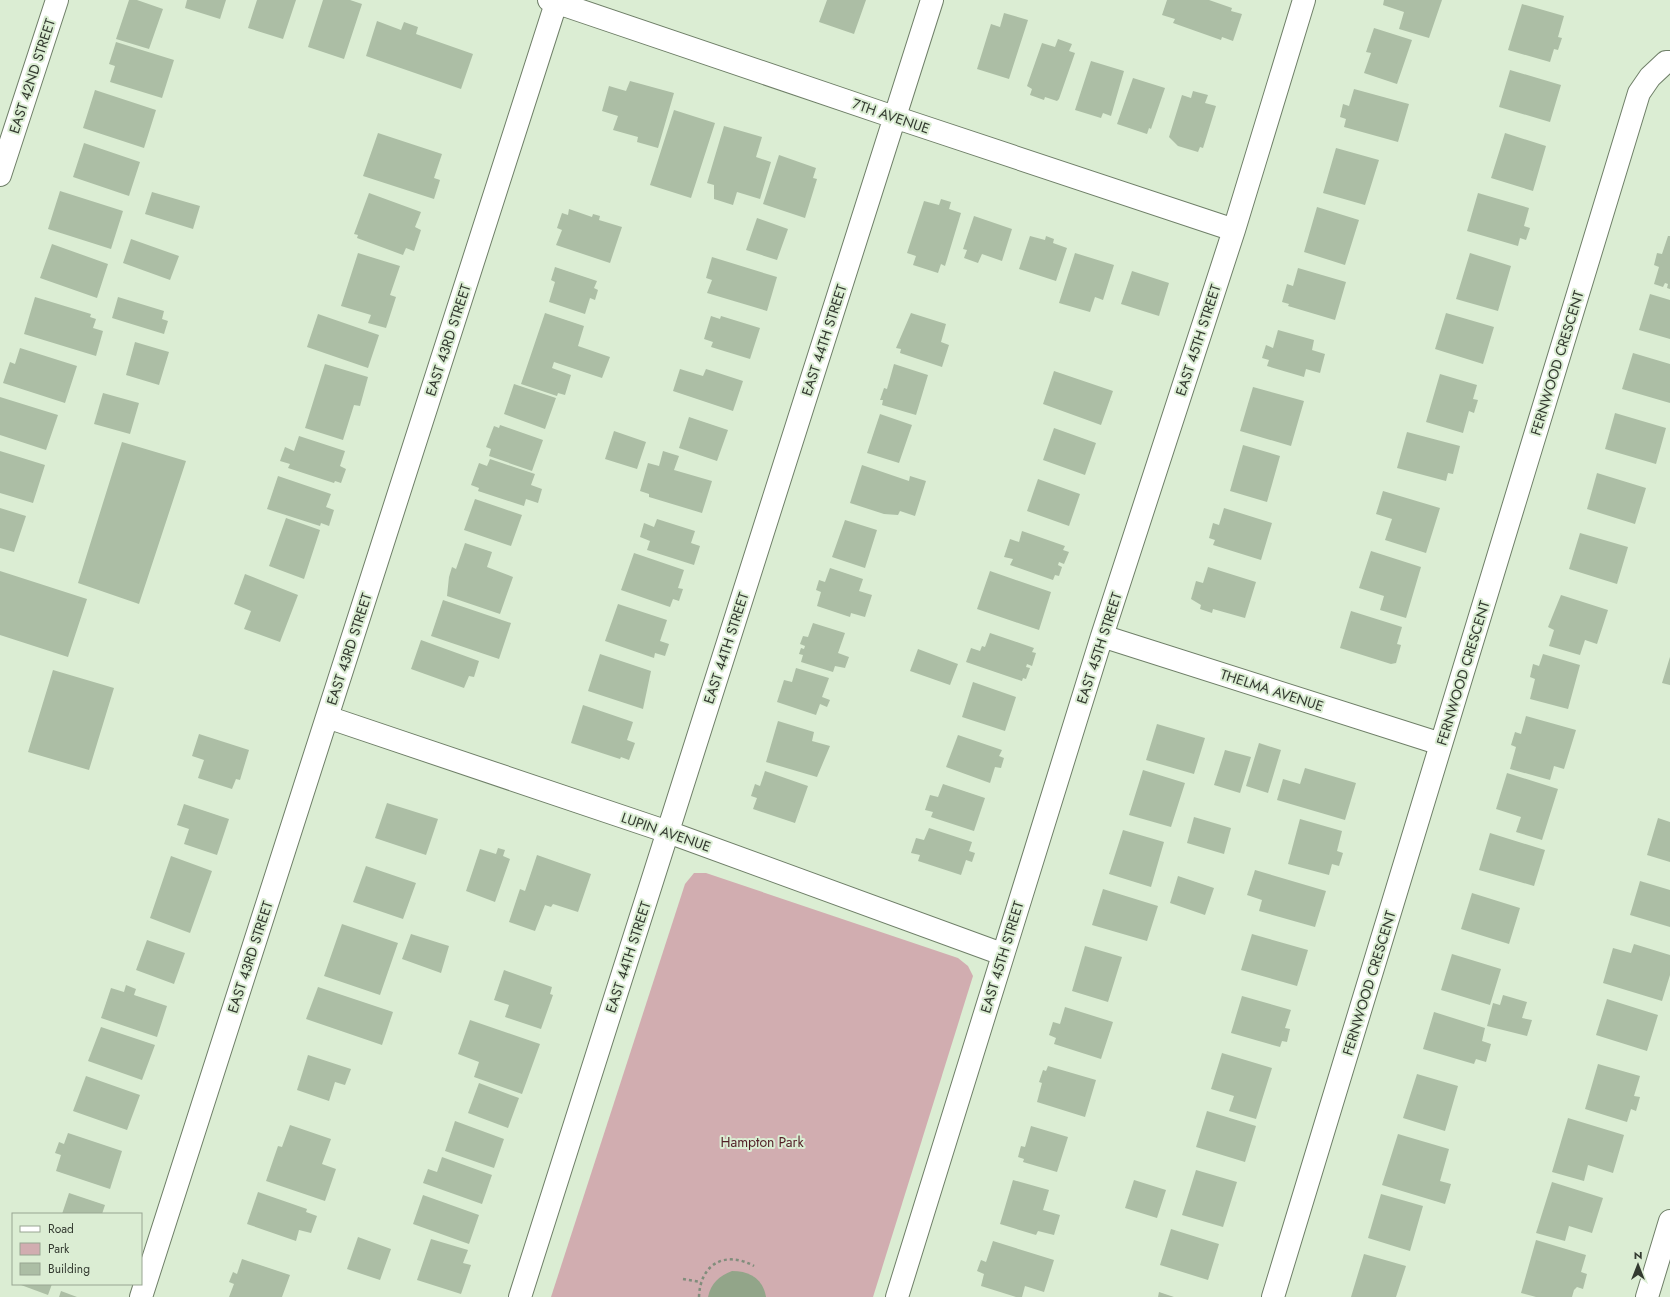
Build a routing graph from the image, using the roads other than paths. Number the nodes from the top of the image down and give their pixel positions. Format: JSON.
{"nodes":[{"id":1,"x":57,"y":0,"type":"edge"},
{"id":2,"x":932,"y":0,"type":"edge"},
{"id":3,"x":1304,"y":0,"type":"edge"},
{"id":4,"x":554,"y":1,"type":"edge"},
{"id":5,"x":1670,"y":62,"type":"edge"},
{"id":6,"x":894,"y":118,"type":"junction"},
{"id":7,"x":0,"y":175,"type":"edge"},
{"id":8,"x":1234,"y":230,"type":"junction"},
{"id":9,"x":1102,"y":636,"type":"junction"},
{"id":10,"x":327,"y":717,"type":"junction"},
{"id":11,"x":1441,"y":744,"type":"junction"},
{"id":12,"x":668,"y":832,"type":"junction"},
{"id":13,"x":1002,"y":954,"type":"junction"},
{"id":14,"x":1670,"y":1220,"type":"edge"},
{"id":15,"x":140,"y":1297,"type":"edge"},
{"id":16,"x":520,"y":1297,"type":"edge"},
{"id":17,"x":897,"y":1297,"type":"edge"},
{"id":18,"x":1273,"y":1297,"type":"edge"},
{"id":19,"x":1647,"y":1297,"type":"edge"}],
"edges":[{"from":1,"to":7,"type":"street","name":"EAST 42ND STREET"},
{"from":2,"to":6,"type":"street","name":"EAST 44TH STREET"},
{"from":3,"to":8,"type":"street","name":"EAST 45TH STREET"},
{"from":4,"to":6,"type":"street","name":"7TH AVENUE"},
{"from":4,"to":10,"type":"street","name":"EAST 43RD STREET"},
{"from":5,"to":11,"type":"street","name":"FERNWOOD CRESCENT"},
{"from":6,"to":8,"type":"street","name":"7TH AVENUE"},
{"from":6,"to":12,"type":"street","name":"EAST 44TH STREET"},
{"from":8,"to":9,"type":"street","name":"EAST 45TH STREET"},
{"from":9,"to":11,"type":"street","name":"THELMA AVENUE"},
{"from":9,"to":13,"type":"street","name":"EAST 45TH STREET"},
{"from":10,"to":12,"type":"street","name":"LUPIN AVENUE"},
{"from":10,"to":15,"type":"street","name":"EAST 43RD STREET"},
{"from":11,"to":18,"type":"street","name":"FERNWOOD CRESCENT"},
{"from":12,"to":13,"type":"street","name":"LUPIN AVENUE"},
{"from":12,"to":16,"type":"street","name":"EAST 44TH STREET"},
{"from":13,"to":17,"type":"street","name":"EAST 45TH STREET"},
{"from":14,"to":19,"type":"street"}]}
